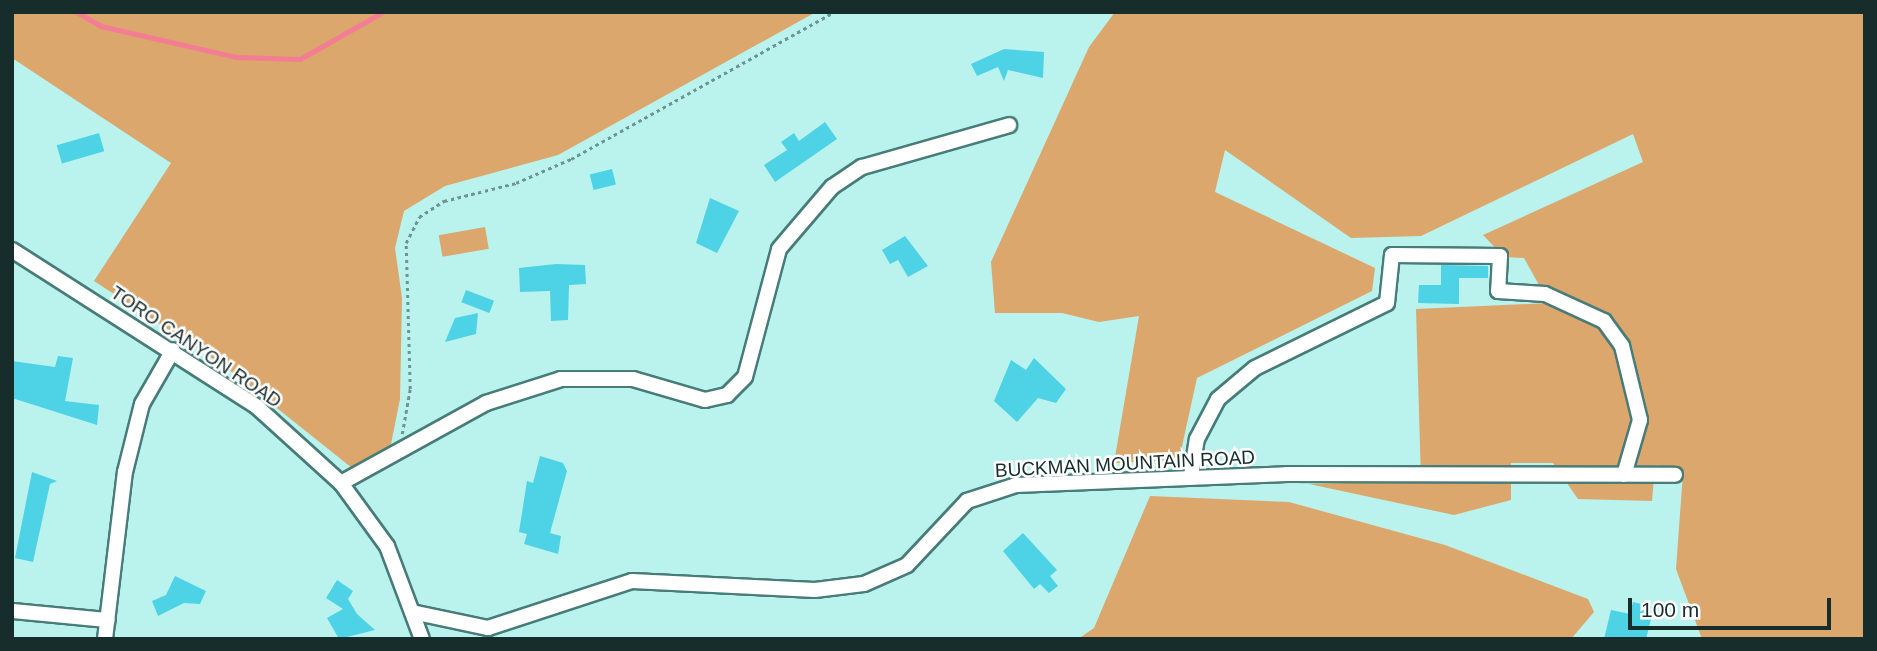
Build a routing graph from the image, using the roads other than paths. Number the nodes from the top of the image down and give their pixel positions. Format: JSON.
{"nodes":[{"id":1,"x":1009,"y":125,"type":"dead end"},
{"id":2,"x":12,"y":250,"type":"edge"},
{"id":3,"x":173,"y":350,"type":"junction"},
{"id":4,"x":1624,"y":475,"type":"junction"},
{"id":5,"x":1675,"y":475,"type":"dead end"},
{"id":6,"x":1191,"y":476,"type":"junction"},
{"id":7,"x":341,"y":483,"type":"junction"},
{"id":8,"x":12,"y":611,"type":"edge"},
{"id":9,"x":412,"y":612,"type":"junction"},
{"id":10,"x":108,"y":620,"type":"junction"},
{"id":11,"x":105,"y":639,"type":"edge"},
{"id":12,"x":422,"y":639,"type":"edge"}],
"edges":[{"from":1,"to":7,"type":"street"},
{"from":2,"to":3,"type":"street","name":"TORO CANYON ROAD"},
{"from":3,"to":7,"type":"street","name":"TORO CANYON ROAD"},
{"from":3,"to":10,"type":"street"},
{"from":4,"to":5,"type":"street","name":"BUCKMAN MOUNTAIN ROAD"},
{"from":4,"to":6,"type":"street","name":"BUCKMAN MOUNTAIN ROAD"},
{"from":4,"to":6,"type":"street"},
{"from":6,"to":9,"type":"street","name":"BUCKMAN MOUNTAIN ROAD"},
{"from":7,"to":9,"type":"street","name":"TORO CANYON ROAD"},
{"from":8,"to":10,"type":"street"},
{"from":9,"to":12,"type":"street","name":"TORO CANYON ROAD"},
{"from":10,"to":11,"type":"street"}]}
